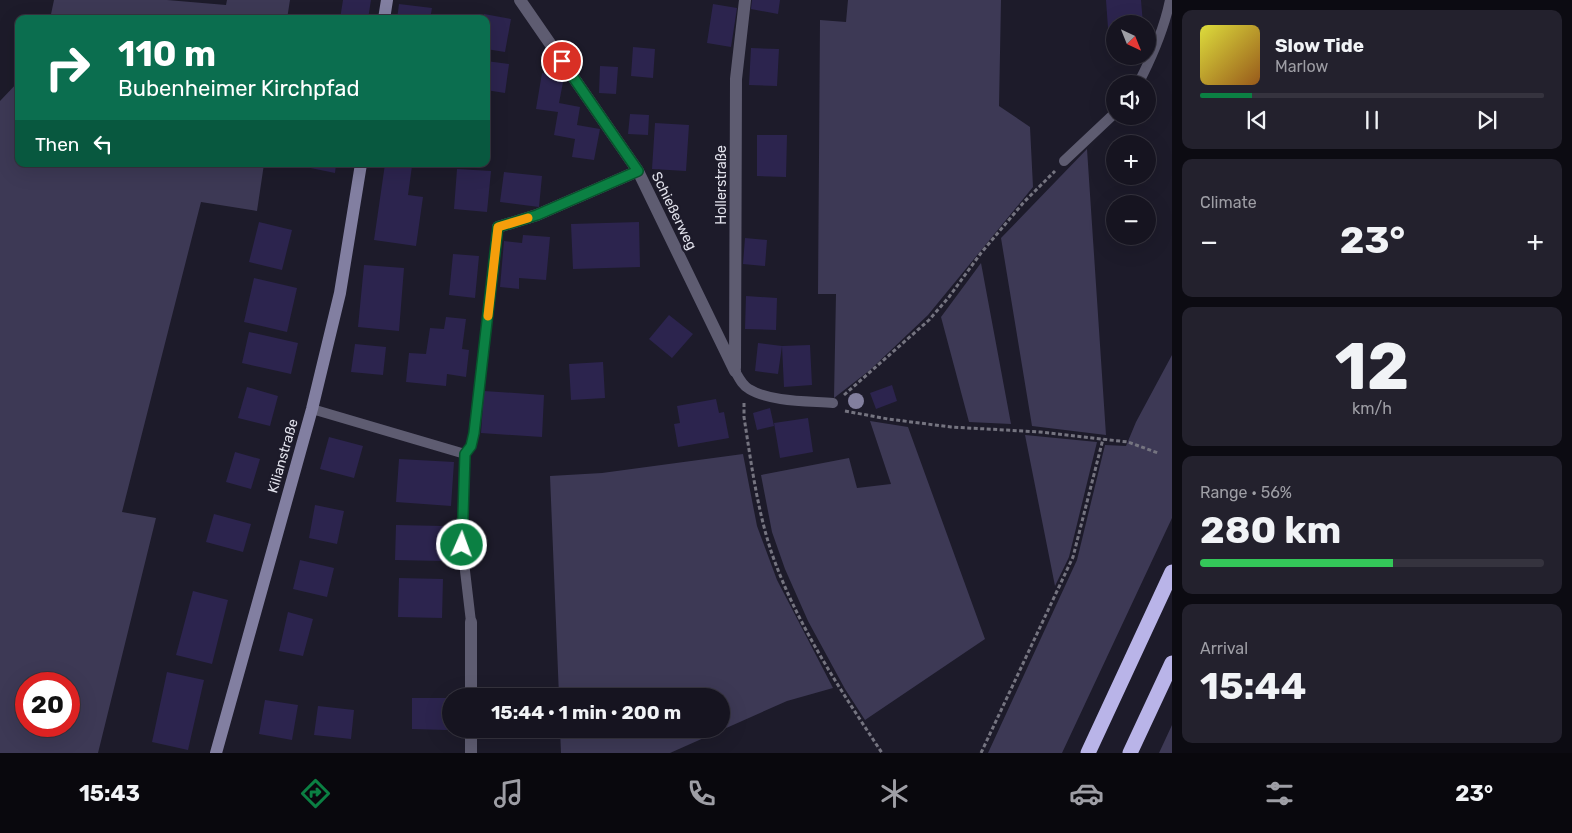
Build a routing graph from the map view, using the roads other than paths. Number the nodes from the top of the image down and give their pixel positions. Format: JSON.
{"nodes":[{"id":1,"x":387,"y":0,"type":"edge"},
{"id":2,"x":520,"y":0,"type":"edge"},
{"id":3,"x":745,"y":0,"type":"edge"},
{"id":4,"x":1170,"y":0,"type":"edge"},
{"id":5,"x":385,"y":15,"type":"edge"},
{"id":6,"x":1142,"y":75,"type":"edge"},
{"id":7,"x":1106,"y":121,"type":"edge"},
{"id":8,"x":1064,"y":161,"type":"road end"},
{"id":9,"x":361,"y":167,"type":"edge"},
{"id":10,"x":638,"y":171,"type":"junction"},
{"id":11,"x":498,"y":227,"type":"joint"},
{"id":12,"x":735,"y":371,"type":"junction"},
{"id":13,"x":833,"y":403,"type":"road end"},
{"id":14,"x":312,"y":409,"type":"junction"},
{"id":15,"x":465,"y":454,"type":"junction"},
{"id":16,"x":1172,"y":572,"type":"edge"},
{"id":17,"x":471,"y":622,"type":"joint"},
{"id":18,"x":1172,"y":663,"type":"edge"},
{"id":19,"x":471,"y":688,"type":"edge"},
{"id":20,"x":471,"y":738,"type":"edge"},
{"id":21,"x":216,"y":753,"type":"edge"},
{"id":22,"x":470,"y":753,"type":"edge"},
{"id":23,"x":1088,"y":753,"type":"edge"},
{"id":24,"x":1130,"y":753,"type":"edge"}],
"edges":[{"from":1,"to":5,"type":"street"},
{"from":2,"to":10,"type":"street","name":"Schießerweg"},
{"from":3,"to":12,"type":"street","name":"Hollerstraße"},
{"from":4,"to":6,"type":"lane"},
{"from":7,"to":8,"type":"lane"},
{"from":9,"to":14,"type":"street","name":"Kilianstraße"},
{"from":10,"to":11,"type":"street"},
{"from":10,"to":12,"type":"street","name":"Schießerweg"},
{"from":11,"to":15,"type":"lane"},
{"from":12,"to":13,"type":"lane"},
{"from":14,"to":15,"type":"lane"},
{"from":14,"to":21,"type":"street","name":"Kilianstraße"},
{"from":15,"to":17,"type":"lane"},
{"from":16,"to":23,"type":"highway"},
{"from":17,"to":19,"type":"street"},
{"from":18,"to":24,"type":"highway"},
{"from":20,"to":22,"type":"street"}]}
